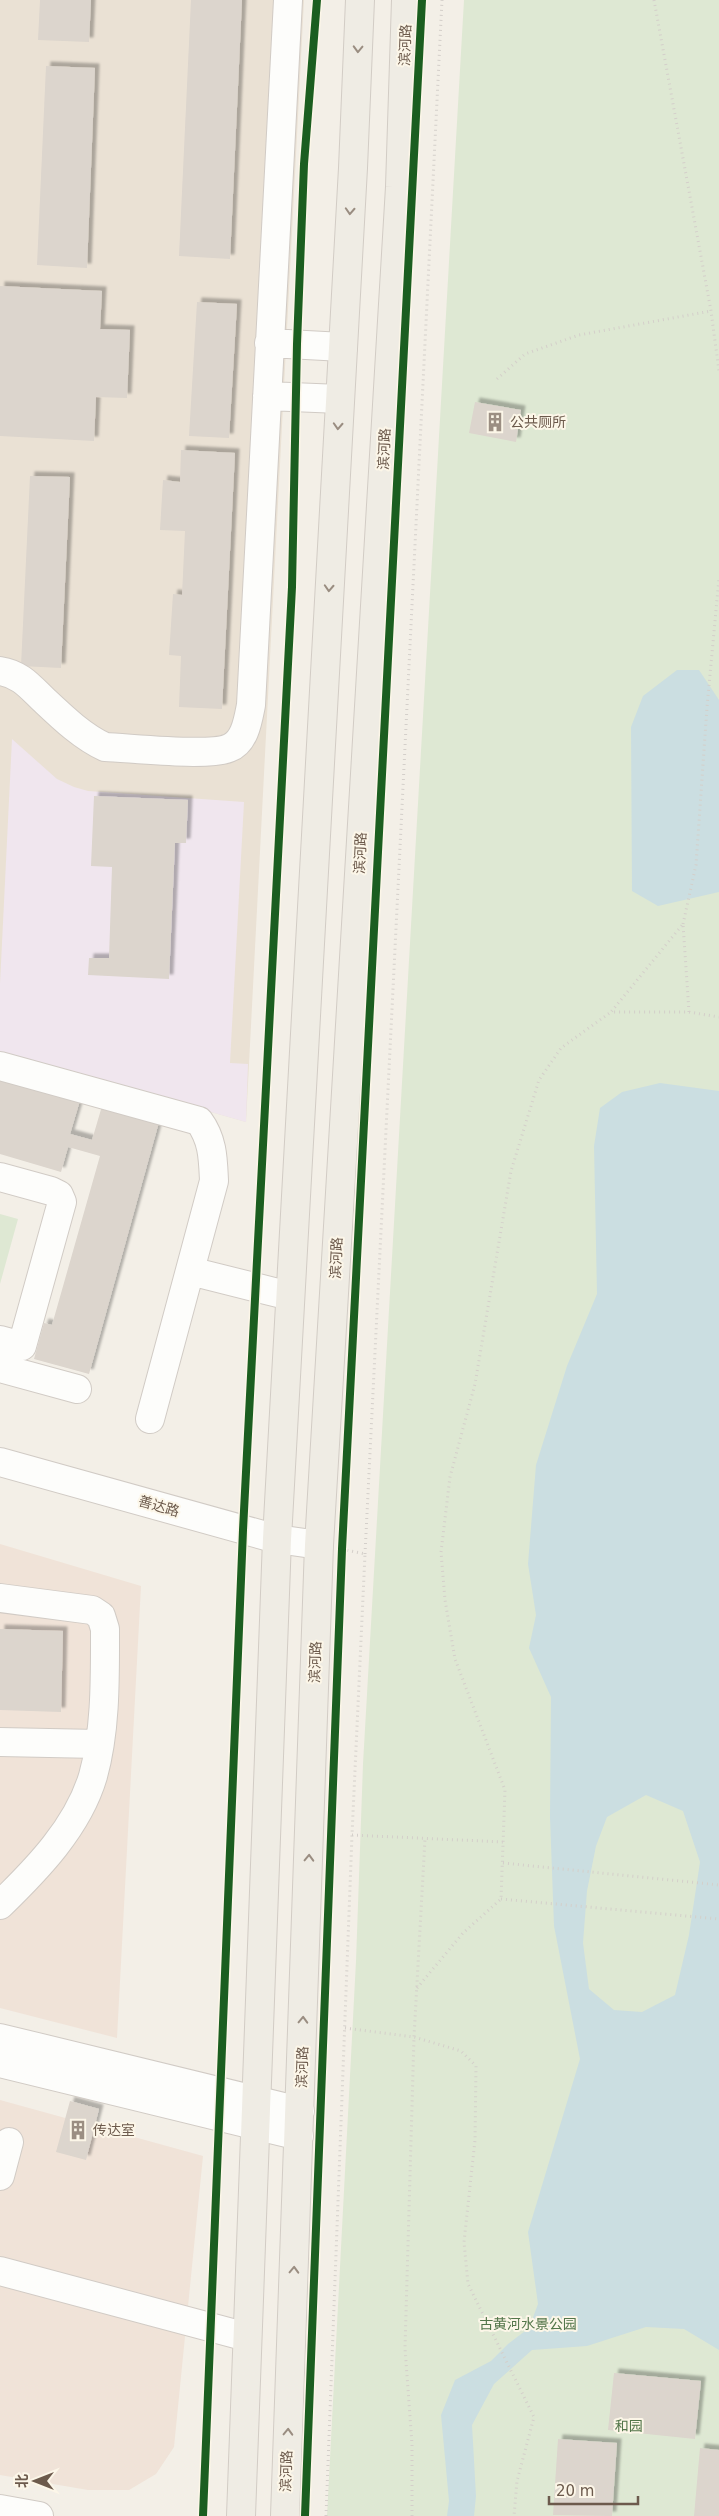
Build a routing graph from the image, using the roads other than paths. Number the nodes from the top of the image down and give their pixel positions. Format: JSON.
{"nodes":[{"id":1,"x":288,"y":0,"type":"edge"},
{"id":2,"x":360,"y":0,"type":"edge"},
{"id":3,"x":406,"y":0,"type":"edge"},
{"id":4,"x":269,"y":343,"type":"junction"},
{"id":5,"x":343,"y":347,"type":"junction"},
{"id":6,"x":267,"y":396,"type":"junction"},
{"id":7,"x":340,"y":400,"type":"junction"},
{"id":8,"x":0,"y":672,"type":"edge"},
{"id":9,"x":0,"y":1066,"type":"edge"},
{"id":10,"x":0,"y":1177,"type":"edge"},
{"id":11,"x":190,"y":1270,"type":"junction"},
{"id":12,"x":290,"y":1296,"type":"junction"},
{"id":13,"x":0,"y":1340,"type":"edge"},
{"id":14,"x":0,"y":1368,"type":"edge"},
{"id":15,"x":77,"y":1389,"type":"dead end"},
{"id":16,"x":150,"y":1419,"type":"dead end"},
{"id":17,"x":0,"y":1462,"type":"edge"},
{"id":18,"x":277,"y":1539,"type":"junction"},
{"id":19,"x":335,"y":1545,"type":"junction"},
{"id":20,"x":0,"y":1598,"type":"edge"},
{"id":21,"x":0,"y":1742,"type":"edge"},
{"id":22,"x":98,"y":1744,"type":"junction"},
{"id":23,"x":0,"y":1905,"type":"edge"},
{"id":24,"x":0,"y":2038,"type":"edge"},
{"id":25,"x":0,"y":2064,"type":"edge"},
{"id":26,"x":163,"y":2091,"type":"junction"},
{"id":27,"x":257,"y":2113,"type":"junction"},
{"id":28,"x":299,"y":2124,"type":"junction"},
{"id":29,"x":9,"y":2142,"type":"dead end"},
{"id":30,"x":0,"y":2176,"type":"edge"},
{"id":31,"x":0,"y":2271,"type":"edge"},
{"id":32,"x":248,"y":2337,"type":"junction"},
{"id":33,"x":0,"y":2508,"type":"edge"},
{"id":34,"x":39,"y":2516,"type":"edge"},
{"id":35,"x":241,"y":2516,"type":"edge"},
{"id":36,"x":285,"y":2516,"type":"edge"}],
"edges":[{"from":1,"to":4,"type":"street"},
{"from":2,"to":5,"type":"main road","one_way":true},
{"from":3,"to":19,"type":"main road","name":"滨河路"},
{"from":4,"to":5,"type":"street"},
{"from":4,"to":6,"type":"street"},
{"from":5,"to":7,"type":"main road"},
{"from":6,"to":7,"type":"street"},
{"from":6,"to":8,"type":"street"},
{"from":7,"to":12,"type":"main road","one_way":true},
{"from":9,"to":11,"type":"street"},
{"from":10,"to":13,"type":"street"},
{"from":11,"to":12,"type":"street"},
{"from":11,"to":16,"type":"street"},
{"from":12,"to":18,"type":"main road"},
{"from":14,"to":15,"type":"street"},
{"from":17,"to":18,"type":"street","name":"善达路"},
{"from":18,"to":19,"type":"street","name":"善达路"},
{"from":18,"to":27,"type":"main road"},
{"from":28,"to":19,"type":"main road","name":"滨河路","one_way":true},
{"from":20,"to":22,"type":"street"},
{"from":21,"to":22,"type":"street"},
{"from":22,"to":23,"type":"street"},
{"from":24,"to":26,"type":"street"},
{"from":25,"to":26,"type":"street"},
{"from":26,"to":27,"type":"street"},
{"from":27,"to":28,"type":"street"},
{"from":27,"to":32,"type":"main road"},
{"from":36,"to":28,"type":"main road","name":"滨河路","one_way":true},
{"from":29,"to":30,"type":"street"},
{"from":31,"to":32,"type":"street"},
{"from":32,"to":35,"type":"main road"},
{"from":33,"to":34,"type":"street"}]}
